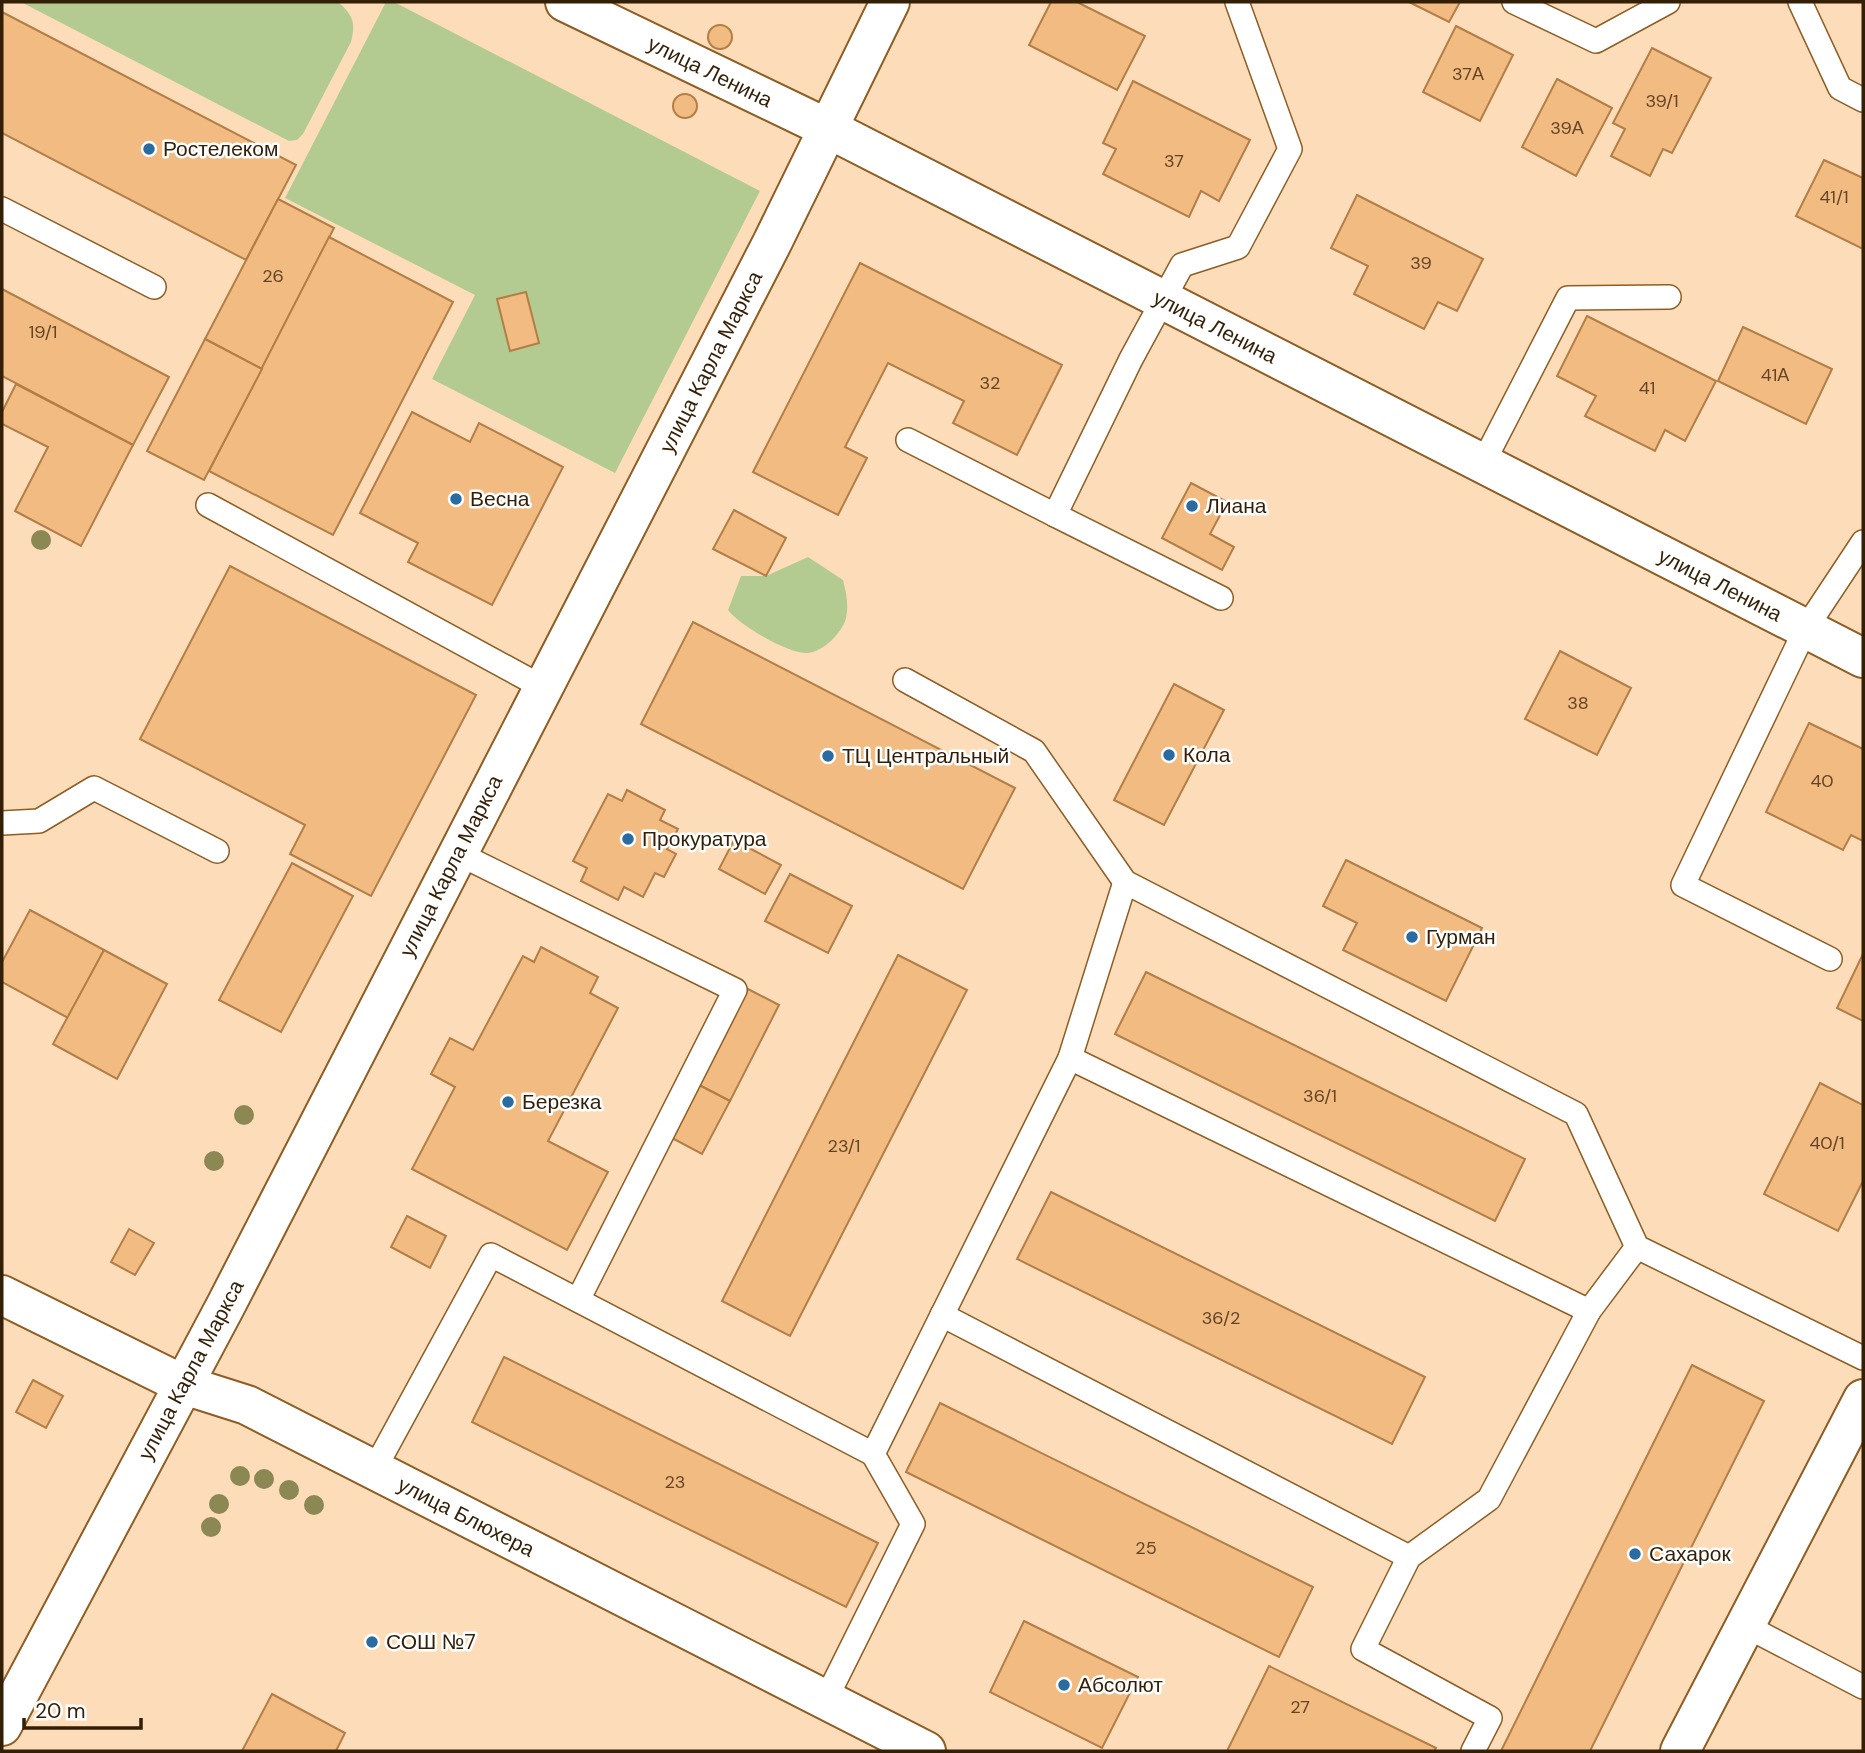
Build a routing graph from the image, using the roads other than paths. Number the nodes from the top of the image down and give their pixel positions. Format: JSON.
{"nodes":[{"id":1,"x":565,"y":2,"type":"edge"},
{"id":2,"x":890,"y":2,"type":"edge"},
{"id":3,"x":1237,"y":2,"type":"edge"},
{"id":4,"x":1514,"y":2,"type":"edge"},
{"id":5,"x":1668,"y":2,"type":"edge"},
{"id":6,"x":1800,"y":2,"type":"edge"},
{"id":7,"x":1863,"y":100,"type":"edge"},
{"id":8,"x":829,"y":129,"type":"junction"},
{"id":9,"x":2,"y":209,"type":"edge"},
{"id":10,"x":153,"y":287,"type":"dead end"},
{"id":11,"x":1669,"y":297,"type":"dead end"},
{"id":12,"x":1162,"y":300,"type":"junction"},
{"id":13,"x":908,"y":440,"type":"dead end"},
{"id":14,"x":1482,"y":465,"type":"junction"},
{"id":15,"x":208,"y":505,"type":"dead end"},
{"id":16,"x":1055,"y":515,"type":"junction"},
{"id":17,"x":1863,"y":542,"type":"edge"},
{"id":18,"x":1220,"y":598,"type":"dead end"},
{"id":19,"x":1806,"y":628,"type":"junction"},
{"id":20,"x":1863,"y":658,"type":"edge"},
{"id":21,"x":905,"y":680,"type":"dead end"},
{"id":22,"x":544,"y":688,"type":"junction"},
{"id":23,"x":2,"y":823,"type":"edge"},
{"id":24,"x":217,"y":851,"type":"dead end"},
{"id":25,"x":457,"y":853,"type":"junction"},
{"id":26,"x":1125,"y":882,"type":"junction"},
{"id":27,"x":1830,"y":960,"type":"dead end"},
{"id":28,"x":1070,"y":1058,"type":"junction"},
{"id":29,"x":1637,"y":1247,"type":"junction"},
{"id":30,"x":2,"y":1295,"type":"edge"},
{"id":31,"x":578,"y":1300,"type":"junction"},
{"id":32,"x":1589,"y":1311,"type":"junction"},
{"id":33,"x":942,"y":1315,"type":"junction"},
{"id":34,"x":1863,"y":1358,"type":"edge"},
{"id":35,"x":184,"y":1385,"type":"junction"},
{"id":36,"x":1863,"y":1399,"type":"edge"},
{"id":37,"x":873,"y":1454,"type":"junction"},
{"id":38,"x":374,"y":1470,"type":"junction"},
{"id":39,"x":1409,"y":1557,"type":"junction"},
{"id":40,"x":1744,"y":1625,"type":"junction"},
{"id":41,"x":1863,"y":1687,"type":"edge"},
{"id":42,"x":825,"y":1701,"type":"junction"},
{"id":43,"x":2,"y":1726,"type":"edge"},
{"id":44,"x":926,"y":1751,"type":"edge"},
{"id":45,"x":1473,"y":1751,"type":"edge"},
{"id":46,"x":1680,"y":1751,"type":"edge"}],
"edges":[{"from":1,"to":8,"type":"street","name":"улица Ленина"},
{"from":2,"to":8,"type":"street","name":"улица Карла Маркса"},
{"from":3,"to":12,"type":"lane"},
{"from":4,"to":5,"type":"lane"},
{"from":6,"to":7,"type":"lane"},
{"from":8,"to":12,"type":"street","name":"улица Ленина"},
{"from":8,"to":22,"type":"street","name":"улица Карла Маркса"},
{"from":9,"to":10,"type":"lane"},
{"from":11,"to":14,"type":"lane"},
{"from":12,"to":14,"type":"street","name":"улица Ленина"},
{"from":12,"to":16,"type":"lane"},
{"from":13,"to":16,"type":"lane"},
{"from":14,"to":19,"type":"street","name":"улица Ленина"},
{"from":15,"to":22,"type":"lane"},
{"from":16,"to":18,"type":"lane"},
{"from":17,"to":19,"type":"lane"},
{"from":19,"to":20,"type":"street","name":"улица Ленина"},
{"from":19,"to":27,"type":"lane"},
{"from":21,"to":26,"type":"lane"},
{"from":22,"to":25,"type":"street","name":"улица Карла Маркса"},
{"from":23,"to":24,"type":"lane"},
{"from":25,"to":31,"type":"lane"},
{"from":25,"to":35,"type":"street","name":"улица Карла Маркса"},
{"from":26,"to":28,"type":"lane"},
{"from":26,"to":29,"type":"lane"},
{"from":28,"to":32,"type":"lane"},
{"from":28,"to":33,"type":"lane"},
{"from":29,"to":32,"type":"lane"},
{"from":29,"to":34,"type":"lane"},
{"from":30,"to":35,"type":"street","name":"улица Блюхера"},
{"from":31,"to":37,"type":"lane"},
{"from":31,"to":38,"type":"lane"},
{"from":32,"to":39,"type":"lane"},
{"from":33,"to":37,"type":"lane"},
{"from":33,"to":39,"type":"lane"},
{"from":35,"to":38,"type":"street","name":"улица Блюхера"},
{"from":35,"to":43,"type":"street","name":"улица Карла Маркса"},
{"from":36,"to":40,"type":"street"},
{"from":37,"to":42,"type":"lane"},
{"from":38,"to":42,"type":"street","name":"улица Блюхера"},
{"from":39,"to":45,"type":"lane"},
{"from":40,"to":41,"type":"lane"},
{"from":40,"to":46,"type":"street"},
{"from":42,"to":44,"type":"street","name":"улица Блюхера"}]}
